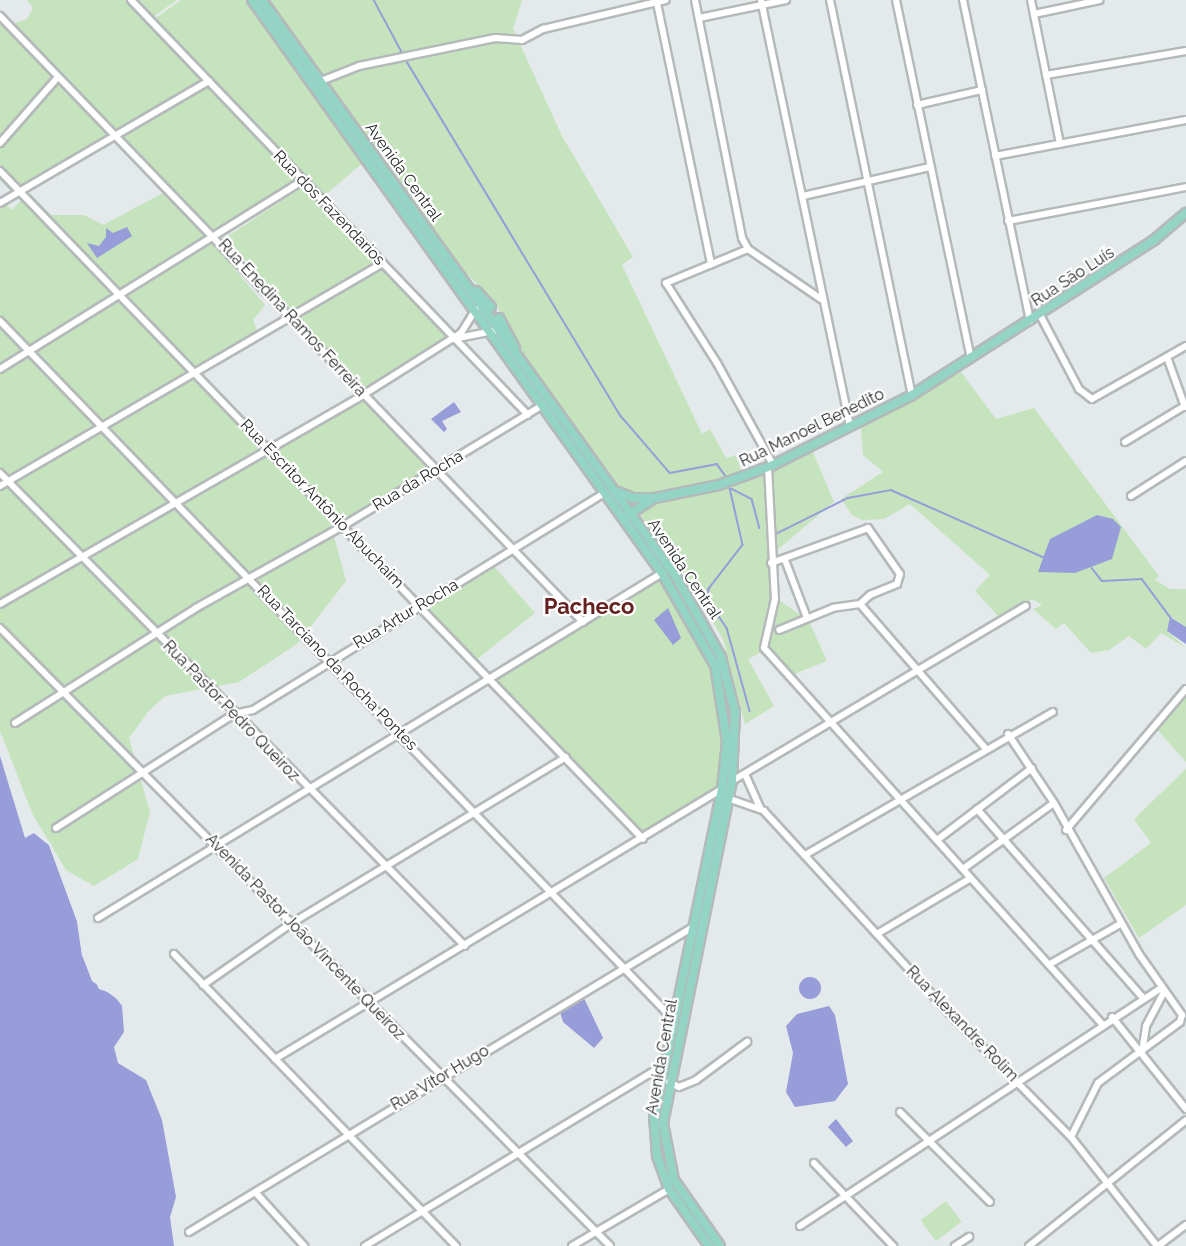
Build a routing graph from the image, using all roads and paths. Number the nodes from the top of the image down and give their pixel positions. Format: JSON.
{"nodes":[{"id":1,"x":131,"y":0,"type":"edge"},
{"id":2,"x":252,"y":0,"type":"edge"},
{"id":3,"x":262,"y":0,"type":"edge"},
{"id":4,"x":666,"y":0,"type":"edge"},
{"id":5,"x":694,"y":0,"type":"edge"},
{"id":6,"x":786,"y":0,"type":"edge"},
{"id":7,"x":830,"y":0,"type":"edge"},
{"id":8,"x":896,"y":0,"type":"edge"},
{"id":9,"x":963,"y":0,"type":"edge"},
{"id":10,"x":1031,"y":0,"type":"edge"},
{"id":11,"x":1100,"y":0,"type":"edge"},
{"id":12,"x":657,"y":3,"type":"junction"},
{"id":13,"x":762,"y":3,"type":"edge"},
{"id":14,"x":1034,"y":14,"type":"junction"},
{"id":15,"x":0,"y":16,"type":"edge"},
{"id":16,"x":699,"y":18,"type":"junction"},
{"id":17,"x":1186,"y":51,"type":"edge"},
{"id":18,"x":1046,"y":75,"type":"junction"},
{"id":19,"x":58,"y":77,"type":"junction"},
{"id":20,"x":209,"y":81,"type":"junction"},
{"id":21,"x":321,"y":81,"type":"junction"},
{"id":22,"x":982,"y":90,"type":"junction"},
{"id":23,"x":917,"y":105,"type":"junction"},
{"id":24,"x":1186,"y":120,"type":"edge"},
{"id":25,"x":115,"y":134,"type":"junction"},
{"id":26,"x":0,"y":143,"type":"edge"},
{"id":27,"x":1059,"y":144,"type":"junction"},
{"id":28,"x":995,"y":156,"type":"junction"},
{"id":29,"x":930,"y":168,"type":"junction"},
{"id":30,"x":0,"y":171,"type":"edge"},
{"id":31,"x":866,"y":180,"type":"junction"},
{"id":32,"x":302,"y":181,"type":"junction"},
{"id":33,"x":1186,"y":187,"type":"edge"},
{"id":34,"x":21,"y":191,"type":"junction"},
{"id":35,"x":803,"y":196,"type":"junction"},
{"id":36,"x":0,"y":203,"type":"edge"},
{"id":37,"x":1186,"y":214,"type":"edge"},
{"id":38,"x":1008,"y":221,"type":"junction"},
{"id":39,"x":217,"y":238,"type":"junction"},
{"id":40,"x":748,"y":249,"type":"junction"},
{"id":41,"x":383,"y":263,"type":"junction"},
{"id":42,"x":711,"y":264,"type":"junction"},
{"id":43,"x":463,"y":279,"type":"junction"},
{"id":44,"x":120,"y":296,"type":"junction"},
{"id":45,"x":822,"y":299,"type":"junction"},
{"id":46,"x":482,"y":306,"type":"junction"},
{"id":47,"x":491,"y":307,"type":"junction"},
{"id":48,"x":473,"y":314,"type":"junction"},
{"id":49,"x":1040,"y":315,"type":"junction"},
{"id":50,"x":290,"y":316,"type":"junction"},
{"id":51,"x":499,"y":318,"type":"junction"},
{"id":52,"x":0,"y":321,"type":"edge"},
{"id":53,"x":1030,"y":321,"type":"junction"},
{"id":54,"x":494,"y":330,"type":"junction"},
{"id":55,"x":481,"y":333,"type":"junction"},
{"id":56,"x":453,"y":339,"type":"junction"},
{"id":57,"x":498,"y":342,"type":"junction"},
{"id":58,"x":1186,"y":346,"type":"edge"},
{"id":59,"x":30,"y":352,"type":"junction"},
{"id":60,"x":1167,"y":357,"type":"junction"},
{"id":61,"x":971,"y":358,"type":"junction"},
{"id":62,"x":521,"y":360,"type":"junction"},
{"id":63,"x":0,"y":369,"type":"edge"},
{"id":64,"x":193,"y":371,"type":"junction"},
{"id":65,"x":363,"y":395,"type":"junction"},
{"id":66,"x":912,"y":395,"type":"junction"},
{"id":67,"x":543,"y":405,"type":"junction"},
{"id":68,"x":1186,"y":406,"type":"edge"},
{"id":69,"x":528,"y":415,"type":"junction"},
{"id":70,"x":102,"y":426,"type":"junction"},
{"id":71,"x":850,"y":426,"type":"junction"},
{"id":72,"x":1125,"y":442,"type":"dead end"},
{"id":73,"x":267,"y":450,"type":"junction"},
{"id":74,"x":1186,"y":461,"type":"edge"},
{"id":75,"x":771,"y":466,"type":"junction"},
{"id":76,"x":436,"y":469,"type":"junction"},
{"id":77,"x":0,"y":473,"type":"edge"},
{"id":78,"x":8,"y":481,"type":"junction"},
{"id":79,"x":0,"y":486,"type":"edge"},
{"id":80,"x":613,"y":489,"type":"junction"},
{"id":81,"x":604,"y":494,"type":"junction"},
{"id":82,"x":1131,"y":496,"type":"dead end"},
{"id":83,"x":655,"y":498,"type":"junction"},
{"id":84,"x":174,"y":502,"type":"junction"},
{"id":85,"x":645,"y":504,"type":"junction"},
{"id":86,"x":631,"y":513,"type":"junction"},
{"id":87,"x":622,"y":518,"type":"junction"},
{"id":88,"x":637,"y":522,"type":"junction"},
{"id":89,"x":343,"y":526,"type":"junction"},
{"id":90,"x":514,"y":550,"type":"junction"},
{"id":91,"x":80,"y":557,"type":"junction"},
{"id":92,"x":785,"y":560,"type":"junction"},
{"id":93,"x":771,"y":563,"type":"junction"},
{"id":94,"x":662,"y":573,"type":"junction"},
{"id":95,"x":249,"y":577,"type":"junction"},
{"id":96,"x":0,"y":604,"type":"edge"},
{"id":97,"x":860,"y":604,"type":"junction"},
{"id":98,"x":420,"y":606,"type":"junction"},
{"id":99,"x":1026,"y":606,"type":"dead end"},
{"id":100,"x":807,"y":618,"type":"junction"},
{"id":101,"x":583,"y":621,"type":"junction"},
{"id":102,"x":0,"y":628,"type":"edge"},
{"id":103,"x":779,"y":630,"type":"dead end"},
{"id":104,"x":156,"y":634,"type":"junction"},
{"id":105,"x":328,"y":660,"type":"junction"},
{"id":106,"x":918,"y":670,"type":"junction"},
{"id":107,"x":490,"y":678,"type":"junction"},
{"id":108,"x":1186,"y":689,"type":"edge"},
{"id":109,"x":64,"y":691,"type":"junction"},
{"id":110,"x":1053,"y":712,"type":"dead end"},
{"id":111,"x":234,"y":714,"type":"junction"},
{"id":112,"x":15,"y":723,"type":"dead end"},
{"id":113,"x":831,"y":723,"type":"junction"},
{"id":114,"x":1008,"y":734,"type":"junction"},
{"id":115,"x":401,"y":735,"type":"junction"},
{"id":116,"x":984,"y":748,"type":"junction"},
{"id":117,"x":566,"y":757,"type":"junction"},
{"id":118,"x":1032,"y":768,"type":"junction"},
{"id":119,"x":142,"y":771,"type":"junction"},
{"id":120,"x":745,"y":774,"type":"junction"},
{"id":121,"x":732,"y":781,"type":"junction"},
{"id":122,"x":722,"y":789,"type":"junction"},
{"id":123,"x":310,"y":792,"type":"junction"},
{"id":124,"x":730,"y":799,"type":"junction"},
{"id":125,"x":901,"y":801,"type":"junction"},
{"id":126,"x":1054,"y":803,"type":"junction"},
{"id":127,"x":760,"y":808,"type":"junction"},
{"id":128,"x":977,"y":809,"type":"junction"},
{"id":129,"x":476,"y":814,"type":"junction"},
{"id":130,"x":56,"y":828,"type":"dead end"},
{"id":131,"x":1066,"y":830,"type":"junction"},
{"id":132,"x":643,"y":838,"type":"junction"},
{"id":133,"x":1005,"y":839,"type":"junction"},
{"id":134,"x":937,"y":840,"type":"junction"},
{"id":135,"x":216,"y":847,"type":"junction"},
{"id":136,"x":805,"y":855,"type":"junction"},
{"id":137,"x":386,"y":867,"type":"junction"},
{"id":138,"x":963,"y":869,"type":"junction"},
{"id":139,"x":971,"y":878,"type":"junction"},
{"id":140,"x":554,"y":892,"type":"junction"},
{"id":141,"x":98,"y":918,"type":"dead end"},
{"id":142,"x":292,"y":923,"type":"junction"},
{"id":143,"x":1120,"y":924,"type":"junction"},
{"id":144,"x":693,"y":927,"type":"junction"},
{"id":145,"x":877,"y":934,"type":"junction"},
{"id":146,"x":1093,"y":939,"type":"junction"},
{"id":147,"x":465,"y":946,"type":"junction"},
{"id":148,"x":174,"y":954,"type":"dead end"},
{"id":149,"x":1050,"y":964,"type":"junction"},
{"id":150,"x":622,"y":969,"type":"junction"},
{"id":151,"x":203,"y":985,"type":"junction"},
{"id":152,"x":1162,"y":990,"type":"junction"},
{"id":153,"x":1144,"y":999,"type":"junction"},
{"id":154,"x":370,"y":1005,"type":"junction"},
{"id":155,"x":1112,"y":1017,"type":"junction"},
{"id":156,"x":672,"y":1018,"type":"junction"},
{"id":157,"x":1102,"y":1024,"type":"junction"},
{"id":158,"x":747,"y":1042,"type":"dead end"},
{"id":159,"x":1142,"y":1053,"type":"junction"},
{"id":160,"x":276,"y":1059,"type":"junction"},
{"id":161,"x":661,"y":1067,"type":"junction"},
{"id":162,"x":442,"y":1076,"type":"junction"},
{"id":163,"x":669,"y":1082,"type":"junction"},
{"id":164,"x":1018,"y":1082,"type":"junction"},
{"id":165,"x":1186,"y":1109,"type":"edge"},
{"id":166,"x":900,"y":1112,"type":"dead end"},
{"id":167,"x":1186,"y":1120,"type":"edge"},
{"id":168,"x":348,"y":1133,"type":"junction"},
{"id":169,"x":1071,"y":1137,"type":"junction"},
{"id":170,"x":929,"y":1141,"type":"junction"},
{"id":171,"x":519,"y":1152,"type":"junction"},
{"id":172,"x":814,"y":1162,"type":"dead end"},
{"id":173,"x":1109,"y":1183,"type":"junction"},
{"id":174,"x":669,"y":1188,"type":"junction"},
{"id":175,"x":256,"y":1193,"type":"junction"},
{"id":176,"x":845,"y":1196,"type":"junction"},
{"id":177,"x":990,"y":1202,"type":"dead end"},
{"id":178,"x":423,"y":1212,"type":"junction"},
{"id":179,"x":1186,"y":1225,"type":"edge"},
{"id":180,"x":800,"y":1226,"type":"dead end"},
{"id":181,"x":596,"y":1231,"type":"junction"},
{"id":182,"x":189,"y":1232,"type":"dead end"},
{"id":183,"x":969,"y":1237,"type":"dead end"},
{"id":184,"x":304,"y":1246,"type":"edge"},
{"id":185,"x":365,"y":1246,"type":"edge"},
{"id":186,"x":456,"y":1246,"type":"edge"},
{"id":187,"x":573,"y":1246,"type":"edge"},
{"id":188,"x":610,"y":1246,"type":"edge"},
{"id":189,"x":709,"y":1246,"type":"edge"},
{"id":190,"x":720,"y":1246,"type":"edge"},
{"id":191,"x":893,"y":1246,"type":"edge"},
{"id":192,"x":955,"y":1246,"type":"edge"},
{"id":193,"x":1029,"y":1246,"type":"edge"},
{"id":194,"x":1157,"y":1246,"type":"edge"}],
"edges":[{"from":1,"to":20,"type":"street","name":"Rua dos Fazendarios"},
{"from":2,"to":48,"type":"main road","name":"Avenida Central"},
{"from":3,"to":21,"type":"main road","name":"Avenida Central"},
{"from":4,"to":12,"type":"street"},
{"from":5,"to":16,"type":"street"},
{"from":6,"to":13,"type":"street"},
{"from":7,"to":31,"type":"street"},
{"from":8,"to":23,"type":"street"},
{"from":9,"to":22,"type":"street"},
{"from":10,"to":14,"type":"street"},
{"from":11,"to":14,"type":"street"},
{"from":12,"to":21,"type":"street"},
{"from":12,"to":42,"type":"street"},
{"from":13,"to":16,"type":"street"},
{"from":13,"to":35,"type":"street"},
{"from":14,"to":18,"type":"street"},
{"from":15,"to":19,"type":"street","name":"Rua Enedina Ramos Ferreira"},
{"from":16,"to":40,"type":"street"},
{"from":17,"to":18,"type":"street"},
{"from":18,"to":27,"type":"street"},
{"from":19,"to":25,"type":"street","name":"Rua Enedina Ramos Ferreira"},
{"from":19,"to":26,"type":"street"},
{"from":20,"to":25,"type":"street"},
{"from":20,"to":32,"type":"street","name":"Rua dos Fazendarios"},
{"from":21,"to":43,"type":"main road","name":"Avenida Central"},
{"from":22,"to":23,"type":"street"},
{"from":22,"to":28,"type":"street"},
{"from":23,"to":29,"type":"street"},
{"from":24,"to":27,"type":"street"},
{"from":25,"to":34,"type":"street"},
{"from":25,"to":39,"type":"street","name":"Rua Enedina Ramos Ferreira"},
{"from":27,"to":28,"type":"street"},
{"from":28,"to":38,"type":"street"},
{"from":29,"to":31,"type":"street"},
{"from":29,"to":61,"type":"street"},
{"from":30,"to":34,"type":"street","name":"Rua Escritor Antônio Abuchaim"},
{"from":31,"to":35,"type":"street"},
{"from":31,"to":66,"type":"street"},
{"from":32,"to":39,"type":"street"},
{"from":32,"to":41,"type":"street","name":"Rua dos Fazendarios"},
{"from":33,"to":38,"type":"street"},
{"from":34,"to":36,"type":"street"},
{"from":34,"to":44,"type":"street","name":"Rua Escritor Antônio Abuchaim"},
{"from":35,"to":45,"type":"street"},
{"from":37,"to":49,"type":"main road","name":"Rua São Luís"},
{"from":38,"to":53,"type":"street"},
{"from":39,"to":44,"type":"street"},
{"from":39,"to":50,"type":"street","name":"Rua Enedina Ramos Ferreira"},
{"from":40,"to":42,"type":"street"},
{"from":40,"to":45,"type":"street"},
{"from":41,"to":50,"type":"street"},
{"from":41,"to":56,"type":"street","name":"Rua dos Fazendarios"},
{"from":42,"to":75,"type":"street"},
{"from":43,"to":46,"type":"main road","name":"Avenida Central"},
{"from":43,"to":47,"type":"main road"},
{"from":44,"to":59,"type":"street"},
{"from":44,"to":64,"type":"street","name":"Rua Escritor Antônio Abuchaim"},
{"from":45,"to":71,"type":"street"},
{"from":46,"to":47,"type":"street"},
{"from":46,"to":48,"type":"street"},
{"from":46,"to":54,"type":"main road","name":"Avenida Central"},
{"from":47,"to":51,"type":"street"},
{"from":48,"to":54,"type":"main road","name":"Avenida Central"},
{"from":48,"to":55,"type":"street"},
{"from":48,"to":56,"type":"street"},
{"from":49,"to":53,"type":"main road","name":"Rua São Luís"},
{"from":49,"to":60,"type":"street"},
{"from":50,"to":64,"type":"street"},
{"from":50,"to":65,"type":"street","name":"Rua Enedina Ramos Ferreira"},
{"from":51,"to":54,"type":"street"},
{"from":51,"to":62,"type":"main road"},
{"from":52,"to":59,"type":"street","name":"Rua Tarciano da Rocha Pontes"},
{"from":53,"to":61,"type":"main road","name":"Rua São Luís"},
{"from":54,"to":55,"type":"street"},
{"from":54,"to":57,"type":"main road","name":"Avenida Central"},
{"from":54,"to":62,"type":"main road","name":"Avenida Central"},
{"from":55,"to":56,"type":"street"},
{"from":55,"to":57,"type":"main road"},
{"from":56,"to":65,"type":"street"},
{"from":56,"to":69,"type":"street","name":"Rua dos Fazendarios"},
{"from":57,"to":67,"type":"main road","name":"Avenida Central"},
{"from":58,"to":60,"type":"street"},
{"from":59,"to":63,"type":"street"},
{"from":59,"to":70,"type":"street","name":"Rua Tarciano da Rocha Pontes"},
{"from":60,"to":68,"type":"street"},
{"from":61,"to":66,"type":"main road","name":"Rua Manoel Benedito"},
{"from":62,"to":80,"type":"main road","name":"Avenida Central"},
{"from":64,"to":70,"type":"street"},
{"from":64,"to":73,"type":"street","name":"Rua Escritor Antônio Abuchaim"},
{"from":65,"to":73,"type":"street"},
{"from":65,"to":76,"type":"street","name":"Rua Enedina Ramos Ferreira"},
{"from":66,"to":71,"type":"main road","name":"Rua Manoel Benedito"},
{"from":67,"to":69,"type":"street","name":"Rua da Rocha"},
{"from":67,"to":81,"type":"main road","name":"Avenida Central"},
{"from":68,"to":72,"type":"street"},
{"from":69,"to":76,"type":"street","name":"Rua da Rocha"},
{"from":70,"to":78,"type":"street"},
{"from":70,"to":84,"type":"street","name":"Rua Tarciano da Rocha Pontes"},
{"from":71,"to":75,"type":"main road","name":"Rua Manoel Benedito"},
{"from":73,"to":84,"type":"street"},
{"from":73,"to":89,"type":"street","name":"Rua Escritor Antônio Abuchaim"},
{"from":74,"to":82,"type":"street"},
{"from":75,"to":83,"type":"main road","name":"Rua Manoel Benedito"},
{"from":75,"to":93,"type":"street"},
{"from":76,"to":89,"type":"street","name":"Rua da Rocha"},
{"from":76,"to":90,"type":"street","name":"Rua Enedina Ramos Ferreira"},
{"from":77,"to":78,"type":"street","name":"Rua Pastor Pedro Queiroz"},
{"from":78,"to":79,"type":"street"},
{"from":78,"to":91,"type":"street","name":"Rua Pastor Pedro Queiroz"},
{"from":80,"to":83,"type":"main road","name":"Rua Manoel Benedito"},
{"from":80,"to":86,"type":"main road","name":"Avenida Central"},
{"from":81,"to":87,"type":"main road","name":"Avenida Central"},
{"from":81,"to":90,"type":"street","name":"Rua Artur Rocha"},
{"from":83,"to":85,"type":"main road","name":"Rua Manoel Benedito"},
{"from":84,"to":91,"type":"street"},
{"from":84,"to":95,"type":"street","name":"Rua Tarciano da Rocha Pontes"},
{"from":85,"to":86,"type":"main road","name":"Rua Manoel Benedito"},
{"from":85,"to":88,"type":"main road"},
{"from":86,"to":87,"type":"main road","name":"Rua Manoel Benedito"},
{"from":86,"to":88,"type":"main road","name":"Avenida Central"},
{"from":87,"to":94,"type":"main road","name":"Avenida Central"},
{"from":88,"to":121,"type":"main road","name":"Avenida Central"},
{"from":89,"to":95,"type":"street","name":"Rua da Rocha"},
{"from":89,"to":98,"type":"street","name":"Rua Escritor Antônio Abuchaim"},
{"from":90,"to":98,"type":"street","name":"Rua Artur Rocha"},
{"from":90,"to":101,"type":"street","name":"Rua Enedina Ramos Ferreira"},
{"from":91,"to":96,"type":"street"},
{"from":91,"to":104,"type":"street","name":"Rua Pastor Pedro Queiroz"},
{"from":92,"to":93,"type":"street"},
{"from":92,"to":97,"type":"street"},
{"from":92,"to":100,"type":"street"},
{"from":93,"to":113,"type":"street"},
{"from":94,"to":101,"type":"street"},
{"from":94,"to":122,"type":"main road","name":"Avenida Central"},
{"from":95,"to":104,"type":"street","name":"Rua da Rocha"},
{"from":95,"to":105,"type":"street","name":"Rua Tarciano da Rocha Pontes"},
{"from":97,"to":100,"type":"street"},
{"from":97,"to":106,"type":"street"},
{"from":98,"to":105,"type":"street","name":"Rua Artur Rocha"},
{"from":98,"to":107,"type":"street","name":"Rua Escritor Antônio Abuchaim"},
{"from":99,"to":106,"type":"street"},
{"from":100,"to":103,"type":"street"},
{"from":101,"to":107,"type":"street"},
{"from":102,"to":109,"type":"street","name":"Avenida Pastor João Vincente Queiroz"},
{"from":104,"to":109,"type":"street","name":"Rua da Rocha"},
{"from":104,"to":111,"type":"street","name":"Rua Pastor Pedro Queiroz"},
{"from":105,"to":111,"type":"street","name":"Rua Artur Rocha"},
{"from":105,"to":115,"type":"street","name":"Rua Tarciano da Rocha Pontes"},
{"from":106,"to":113,"type":"street"},
{"from":106,"to":116,"type":"street"},
{"from":107,"to":115,"type":"street"},
{"from":107,"to":117,"type":"street","name":"Rua Escritor Antônio Abuchaim"},
{"from":108,"to":131,"type":"street"},
{"from":109,"to":112,"type":"street","name":"Rua da Rocha"},
{"from":109,"to":119,"type":"street","name":"Avenida Pastor João Vincente Queiroz"},
{"from":110,"to":114,"type":"street"},
{"from":111,"to":119,"type":"street","name":"Rua Artur Rocha"},
{"from":111,"to":123,"type":"street","name":"Rua Pastor Pedro Queiroz"},
{"from":113,"to":120,"type":"street"},
{"from":113,"to":125,"type":"street"},
{"from":114,"to":116,"type":"street"},
{"from":114,"to":118,"type":"street"},
{"from":115,"to":123,"type":"street"},
{"from":115,"to":129,"type":"street","name":"Rua Tarciano da Rocha Pontes"},
{"from":116,"to":125,"type":"street"},
{"from":117,"to":129,"type":"street"},
{"from":117,"to":132,"type":"street","name":"Rua Escritor Antônio Abuchaim"},
{"from":118,"to":126,"type":"street"},
{"from":118,"to":128,"type":"street"},
{"from":119,"to":130,"type":"street","name":"Rua Artur Rocha"},
{"from":119,"to":135,"type":"street","name":"Avenida Pastor João Vincente Queiroz"},
{"from":120,"to":121,"type":"street"},
{"from":120,"to":127,"type":"street","name":"Rua Alexandre Rolim"},
{"from":121,"to":124,"type":"main road","name":"Avenida Central"},
{"from":122,"to":132,"type":"street"},
{"from":122,"to":144,"type":"main road","name":"Avenida Central"},
{"from":123,"to":135,"type":"street"},
{"from":123,"to":137,"type":"street","name":"Rua Pastor Pedro Queiroz"},
{"from":124,"to":127,"type":"street","name":"Rua Alexandre Rolim"},
{"from":124,"to":163,"type":"main road","name":"Avenida Central"},
{"from":125,"to":134,"type":"street"},
{"from":125,"to":136,"type":"street"},
{"from":126,"to":131,"type":"street"},
{"from":126,"to":133,"type":"street"},
{"from":127,"to":136,"type":"street","name":"Rua Alexandre Rolim"},
{"from":128,"to":133,"type":"street"},
{"from":128,"to":134,"type":"street"},
{"from":129,"to":137,"type":"street"},
{"from":129,"to":140,"type":"street","name":"Rua Tarciano da Rocha Pontes"},
{"from":131,"to":143,"type":"street"},
{"from":132,"to":140,"type":"street"},
{"from":133,"to":138,"type":"street"},
{"from":133,"to":146,"type":"street"},
{"from":134,"to":138,"type":"street"},
{"from":135,"to":141,"type":"street"},
{"from":135,"to":142,"type":"street","name":"Avenida Pastor João Vincente Queiroz"},
{"from":136,"to":145,"type":"street","name":"Rua Alexandre Rolim"},
{"from":137,"to":142,"type":"street"},
{"from":137,"to":147,"type":"street","name":"Rua Pastor Pedro Queiroz"},
{"from":138,"to":139,"type":"street"},
{"from":139,"to":145,"type":"street"},
{"from":139,"to":149,"type":"street"},
{"from":140,"to":147,"type":"street"},
{"from":140,"to":150,"type":"street","name":"Rua Tarciano da Rocha Pontes"},
{"from":142,"to":151,"type":"street"},
{"from":142,"to":154,"type":"street","name":"Avenida Pastor João Vincente Queiroz"},
{"from":143,"to":146,"type":"street"},
{"from":143,"to":152,"type":"street"},
{"from":144,"to":150,"type":"street","name":"Rua Vitor Hugo"},
{"from":144,"to":156,"type":"main road","name":"Avenida Central"},
{"from":145,"to":164,"type":"street","name":"Rua Alexandre Rolim"},
{"from":146,"to":149,"type":"street"},
{"from":146,"to":153,"type":"street"},
{"from":147,"to":154,"type":"street"},
{"from":148,"to":151,"type":"street"},
{"from":149,"to":157,"type":"street"},
{"from":150,"to":156,"type":"street","name":"Rua Tarciano da Rocha Pontes"},
{"from":150,"to":162,"type":"street","name":"Rua Vitor Hugo"},
{"from":151,"to":160,"type":"street"},
{"from":152,"to":153,"type":"street"},
{"from":152,"to":159,"type":"street"},
{"from":152,"to":159,"type":"street"},
{"from":153,"to":155,"type":"street"},
{"from":154,"to":160,"type":"street"},
{"from":154,"to":162,"type":"street","name":"Avenida Pastor João Vincente Queiroz"},
{"from":155,"to":157,"type":"street"},
{"from":155,"to":159,"type":"street"},
{"from":156,"to":161,"type":"main road","name":"Avenida Central"},
{"from":157,"to":164,"type":"street"},
{"from":158,"to":163,"type":"street"},
{"from":159,"to":165,"type":"street"},
{"from":159,"to":169,"type":"street"},
{"from":160,"to":168,"type":"street"},
{"from":161,"to":171,"type":"street"},
{"from":161,"to":174,"type":"main road","name":"Avenida Central"},
{"from":162,"to":168,"type":"street","name":"Rua Vitor Hugo"},
{"from":162,"to":171,"type":"street","name":"Avenida Pastor João Vincente Queiroz"},
{"from":163,"to":190,"type":"main road","name":"Avenida Central"},
{"from":164,"to":169,"type":"street","name":"Rua Alexandre Rolim"},
{"from":164,"to":170,"type":"street"},
{"from":166,"to":170,"type":"street"},
{"from":167,"to":173,"type":"street"},
{"from":168,"to":175,"type":"street","name":"Rua Vitor Hugo"},
{"from":168,"to":178,"type":"street"},
{"from":169,"to":173,"type":"street","name":"Rua Alexandre Rolim"},
{"from":170,"to":176,"type":"street"},
{"from":170,"to":177,"type":"street"},
{"from":171,"to":178,"type":"street"},
{"from":171,"to":181,"type":"street","name":"Avenida Pastor João Vincente Queiroz"},
{"from":172,"to":176,"type":"street"},
{"from":173,"to":193,"type":"street"},
{"from":173,"to":194,"type":"street","name":"Rua Alexandre Rolim"},
{"from":174,"to":181,"type":"street"},
{"from":174,"to":189,"type":"main road","name":"Avenida Central"},
{"from":175,"to":182,"type":"street","name":"Rua Vitor Hugo"},
{"from":175,"to":184,"type":"street"},
{"from":176,"to":180,"type":"street"},
{"from":176,"to":191,"type":"street"},
{"from":178,"to":185,"type":"street"},
{"from":178,"to":186,"type":"street"},
{"from":179,"to":194,"type":"street"},
{"from":181,"to":187,"type":"street"},
{"from":181,"to":188,"type":"street","name":"Avenida Pastor João Vincente Queiroz"},
{"from":183,"to":192,"type":"street"}]}
